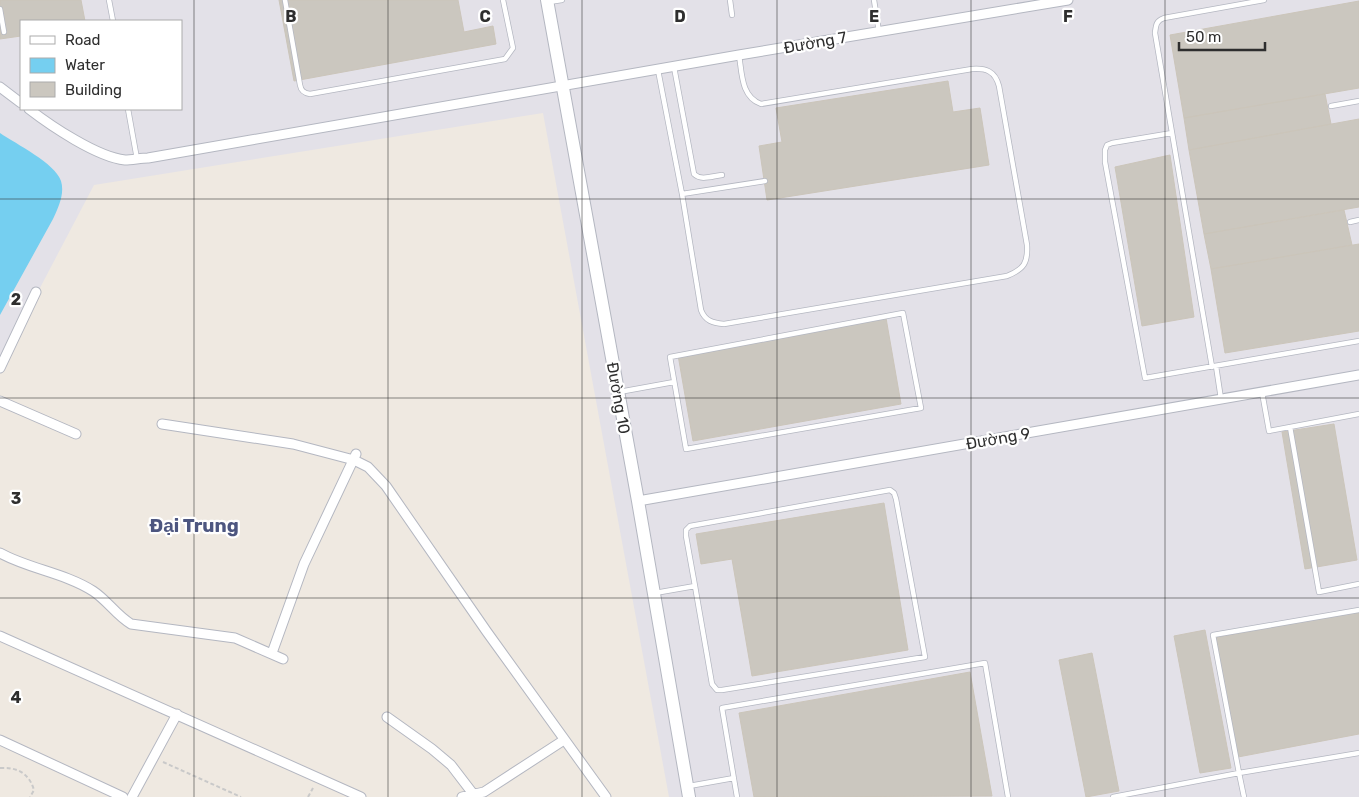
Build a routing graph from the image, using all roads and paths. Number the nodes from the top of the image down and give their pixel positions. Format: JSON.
{"nodes":[{"id":1,"x":109,"y":0,"type":"edge"},
{"id":2,"x":285,"y":0,"type":"edge"},
{"id":3,"x":504,"y":0,"type":"edge"},
{"id":4,"x":562,"y":0,"type":"edge"},
{"id":5,"x":730,"y":0,"type":"edge"},
{"id":6,"x":874,"y":0,"type":"edge"},
{"id":7,"x":1068,"y":0,"type":"edge"},
{"id":8,"x":1264,"y":0,"type":"edge"},
{"id":9,"x":547,"y":1,"type":"edge"},
{"id":10,"x":0,"y":10,"type":"edge"},
{"id":11,"x":732,"y":16,"type":"dead end"},
{"id":12,"x":113,"y":20,"type":"edge"},
{"id":13,"x":4,"y":32,"type":"dead end"},
{"id":14,"x":880,"y":32,"type":"junction"},
{"id":15,"x":739,"y":55,"type":"junction"},
{"id":16,"x":674,"y":67,"type":"junction"},
{"id":17,"x":658,"y":70,"type":"junction"},
{"id":18,"x":562,"y":86,"type":"junction"},
{"id":19,"x":0,"y":87,"type":"edge"},
{"id":20,"x":1359,"y":101,"type":"edge"},
{"id":21,"x":20,"y":102,"type":"edge"},
{"id":22,"x":1331,"y":106,"type":"dead end"},
{"id":23,"x":31,"y":110,"type":"edge"},
{"id":24,"x":128,"y":110,"type":"edge"},
{"id":25,"x":1172,"y":133,"type":"junction"},
{"id":26,"x":137,"y":159,"type":"junction"},
{"id":27,"x":722,"y":175,"type":"dead end"},
{"id":28,"x":765,"y":181,"type":"dead end"},
{"id":29,"x":682,"y":194,"type":"junction"},
{"id":30,"x":1359,"y":220,"type":"edge"},
{"id":31,"x":1350,"y":222,"type":"dead end"},
{"id":32,"x":36,"y":292,"type":"dead end"},
{"id":33,"x":1359,"y":341,"type":"edge"},
{"id":34,"x":1214,"y":366,"type":"junction"},
{"id":35,"x":0,"y":368,"type":"edge"},
{"id":36,"x":1359,"y":375,"type":"edge"},
{"id":37,"x":674,"y":382,"type":"junction"},
{"id":38,"x":618,"y":392,"type":"junction"},
{"id":39,"x":1262,"y":392,"type":"junction"},
{"id":40,"x":1221,"y":399,"type":"junction"},
{"id":41,"x":0,"y":401,"type":"edge"},
{"id":42,"x":1359,"y":414,"type":"edge"},
{"id":43,"x":162,"y":424,"type":"dead end"},
{"id":44,"x":1290,"y":427,"type":"junction"},
{"id":45,"x":76,"y":434,"type":"dead end"},
{"id":46,"x":355,"y":457,"type":"junction"},
{"id":47,"x":638,"y":500,"type":"junction"},
{"id":48,"x":0,"y":553,"type":"edge"},
{"id":49,"x":1359,"y":584,"type":"edge"},
{"id":50,"x":695,"y":586,"type":"junction"},
{"id":51,"x":654,"y":594,"type":"junction"},
{"id":52,"x":1359,"y":610,"type":"edge"},
{"id":53,"x":0,"y":636,"type":"edge"},
{"id":54,"x":272,"y":653,"type":"junction"},
{"id":55,"x":283,"y":659,"type":"dead end"},
{"id":56,"x":177,"y":714,"type":"junction"},
{"id":57,"x":387,"y":717,"type":"dead end"},
{"id":58,"x":0,"y":740,"type":"edge"},
{"id":59,"x":564,"y":740,"type":"junction"},
{"id":60,"x":1358,"y":753,"type":"edge"},
{"id":61,"x":1359,"y":760,"type":"edge"},
{"id":62,"x":163,"y":762,"type":"dead end"},
{"id":63,"x":0,"y":768,"type":"edge"},
{"id":64,"x":1239,"y":773,"type":"junction"},
{"id":65,"x":734,"y":778,"type":"junction"},
{"id":66,"x":313,"y":788,"type":"dead end"},
{"id":67,"x":688,"y":792,"type":"edge"},
{"id":68,"x":474,"y":795,"type":"junction"},
{"id":69,"x":30,"y":797,"type":"edge"},
{"id":70,"x":123,"y":797,"type":"edge"},
{"id":71,"x":132,"y":797,"type":"edge"},
{"id":72,"x":241,"y":797,"type":"edge"},
{"id":73,"x":308,"y":797,"type":"edge"},
{"id":74,"x":361,"y":797,"type":"edge"},
{"id":75,"x":462,"y":797,"type":"edge"},
{"id":76,"x":606,"y":797,"type":"edge"},
{"id":77,"x":737,"y":797,"type":"edge"},
{"id":78,"x":1008,"y":797,"type":"edge"},
{"id":79,"x":1112,"y":797,"type":"edge"},
{"id":80,"x":1244,"y":797,"type":"edge"}],
"edges":[{"from":1,"to":12,"type":"lane"},
{"from":2,"to":3,"type":"lane"},
{"from":4,"to":9,"type":"lane"},
{"from":5,"to":11,"type":"lane"},
{"from":6,"to":14,"type":"lane"},
{"from":7,"to":14,"type":"street","name":"Đường 7"},
{"from":8,"to":25,"type":"lane"},
{"from":9,"to":18,"type":"street","name":"Đường 10"},
{"from":10,"to":13,"type":"lane"},
{"from":14,"to":15,"type":"street","name":"Đường 7"},
{"from":15,"to":16,"type":"street","name":"Đường 7"},
{"from":15,"to":29,"type":"lane"},
{"from":16,"to":17,"type":"street","name":"Đường 7"},
{"from":16,"to":27,"type":"lane"},
{"from":17,"to":18,"type":"street","name":"Đường 7"},
{"from":17,"to":29,"type":"lane"},
{"from":18,"to":26,"type":"street","name":"Đường 7"},
{"from":18,"to":38,"type":"street","name":"Đường 10"},
{"from":19,"to":21,"type":"street"},
{"from":20,"to":22,"type":"lane"},
{"from":23,"to":26,"type":"street","name":"Đường 7"},
{"from":24,"to":26,"type":"lane"},
{"from":25,"to":34,"type":"lane"},
{"from":25,"to":34,"type":"lane"},
{"from":28,"to":29,"type":"lane"},
{"from":30,"to":31,"type":"lane"},
{"from":32,"to":35,"type":"street"},
{"from":33,"to":34,"type":"lane"},
{"from":34,"to":40,"type":"lane"},
{"from":36,"to":39,"type":"street","name":"Đường 9"},
{"from":37,"to":37,"type":"lane"},
{"from":37,"to":38,"type":"lane"},
{"from":38,"to":47,"type":"street","name":"Đường 10"},
{"from":39,"to":40,"type":"street","name":"Đường 9"},
{"from":39,"to":44,"type":"lane"},
{"from":40,"to":47,"type":"street","name":"Đường 9"},
{"from":41,"to":45,"type":"street"},
{"from":42,"to":44,"type":"lane"},
{"from":43,"to":46,"type":"street"},
{"from":44,"to":49,"type":"lane"},
{"from":46,"to":54,"type":"street"},
{"from":46,"to":59,"type":"street"},
{"from":47,"to":51,"type":"street","name":"Đường 10"},
{"from":48,"to":54,"type":"street"},
{"from":50,"to":50,"type":"lane"},
{"from":50,"to":51,"type":"lane"},
{"from":51,"to":67,"type":"street","name":"Đường 10"},
{"from":52,"to":64,"type":"lane"},
{"from":53,"to":56,"type":"street"},
{"from":54,"to":55,"type":"street"},
{"from":56,"to":71,"type":"street"},
{"from":56,"to":74,"type":"street"},
{"from":57,"to":68,"type":"street"},
{"from":58,"to":70,"type":"street"},
{"from":59,"to":68,"type":"street"},
{"from":59,"to":76,"type":"street"},
{"from":60,"to":61,"type":"lane"},
{"from":60,"to":64,"type":"lane"},
{"from":62,"to":72,"type":"path"},
{"from":63,"to":69,"type":"path"},
{"from":64,"to":79,"type":"lane"},
{"from":64,"to":80,"type":"lane"},
{"from":65,"to":67,"type":"lane"},
{"from":65,"to":77,"type":"lane"},
{"from":65,"to":78,"type":"lane"},
{"from":66,"to":73,"type":"path"},
{"from":68,"to":75,"type":"street"}]}
